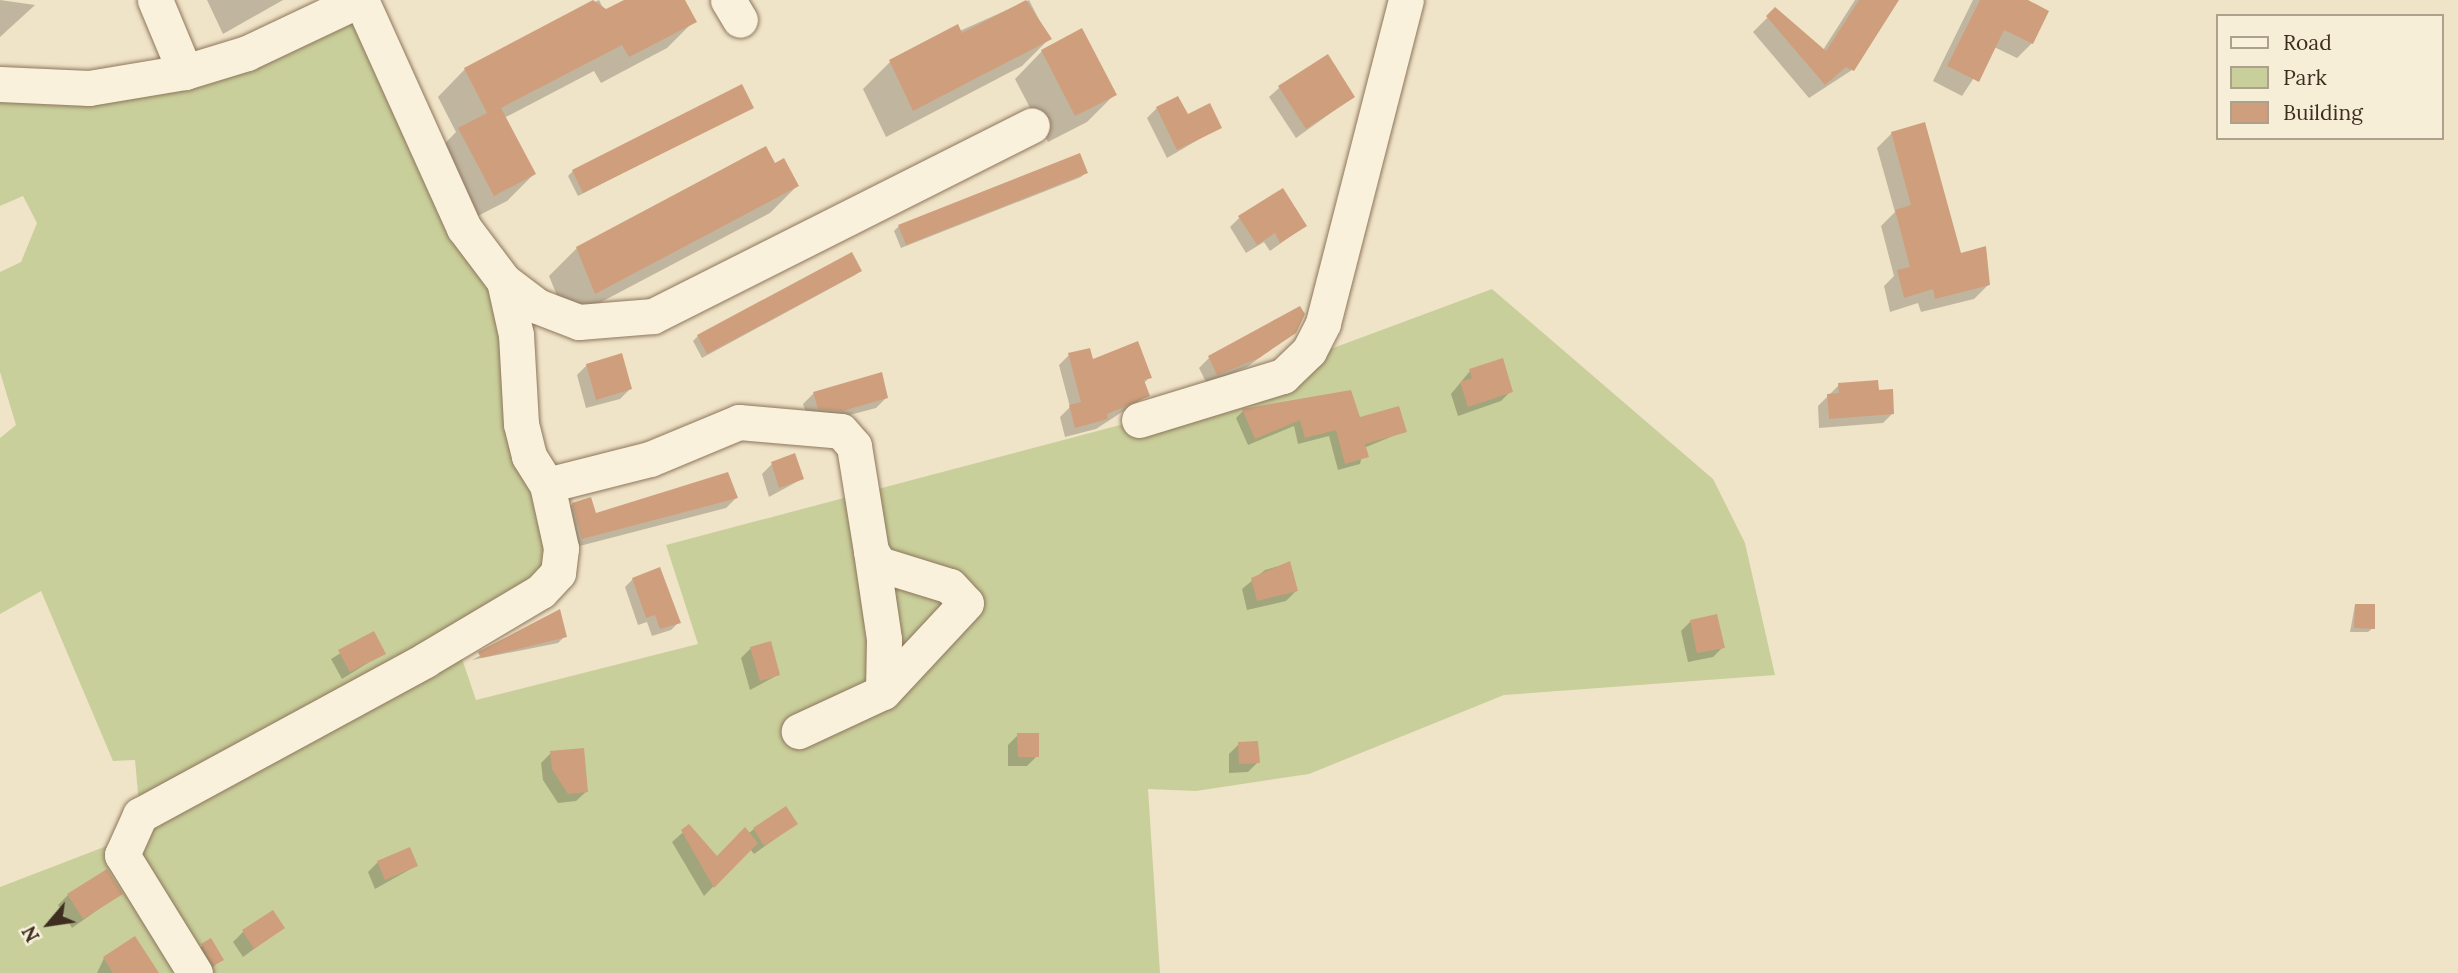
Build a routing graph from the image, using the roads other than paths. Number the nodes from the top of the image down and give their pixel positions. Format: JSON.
{"nodes":[{"id":1,"x":155,"y":0,"type":"edge"},
{"id":2,"x":360,"y":0,"type":"edge"},
{"id":3,"x":1406,"y":0,"type":"edge"},
{"id":4,"x":184,"y":72,"type":"junction"},
{"id":5,"x":0,"y":84,"type":"edge"},
{"id":6,"x":1032,"y":125,"type":"dead end"},
{"id":7,"x":504,"y":281,"type":"junction"},
{"id":8,"x":1139,"y":420,"type":"dead end"},
{"id":9,"x":547,"y":485,"type":"junction"},
{"id":10,"x":871,"y":551,"type":"junction"},
{"id":11,"x":883,"y":692,"type":"junction"},
{"id":12,"x":799,"y":731,"type":"dead end"},
{"id":13,"x":195,"y":973,"type":"edge"}],
"edges":[{"from":1,"to":4,"type":"street"},
{"from":2,"to":4,"type":"street"},
{"from":2,"to":7,"type":"street"},
{"from":3,"to":8,"type":"street"},
{"from":4,"to":5,"type":"street"},
{"from":6,"to":7,"type":"street"},
{"from":7,"to":9,"type":"street"},
{"from":9,"to":10,"type":"street"},
{"from":9,"to":13,"type":"street"},
{"from":10,"to":11,"type":"street"},
{"from":10,"to":11,"type":"street"},
{"from":11,"to":12,"type":"street"}]}
